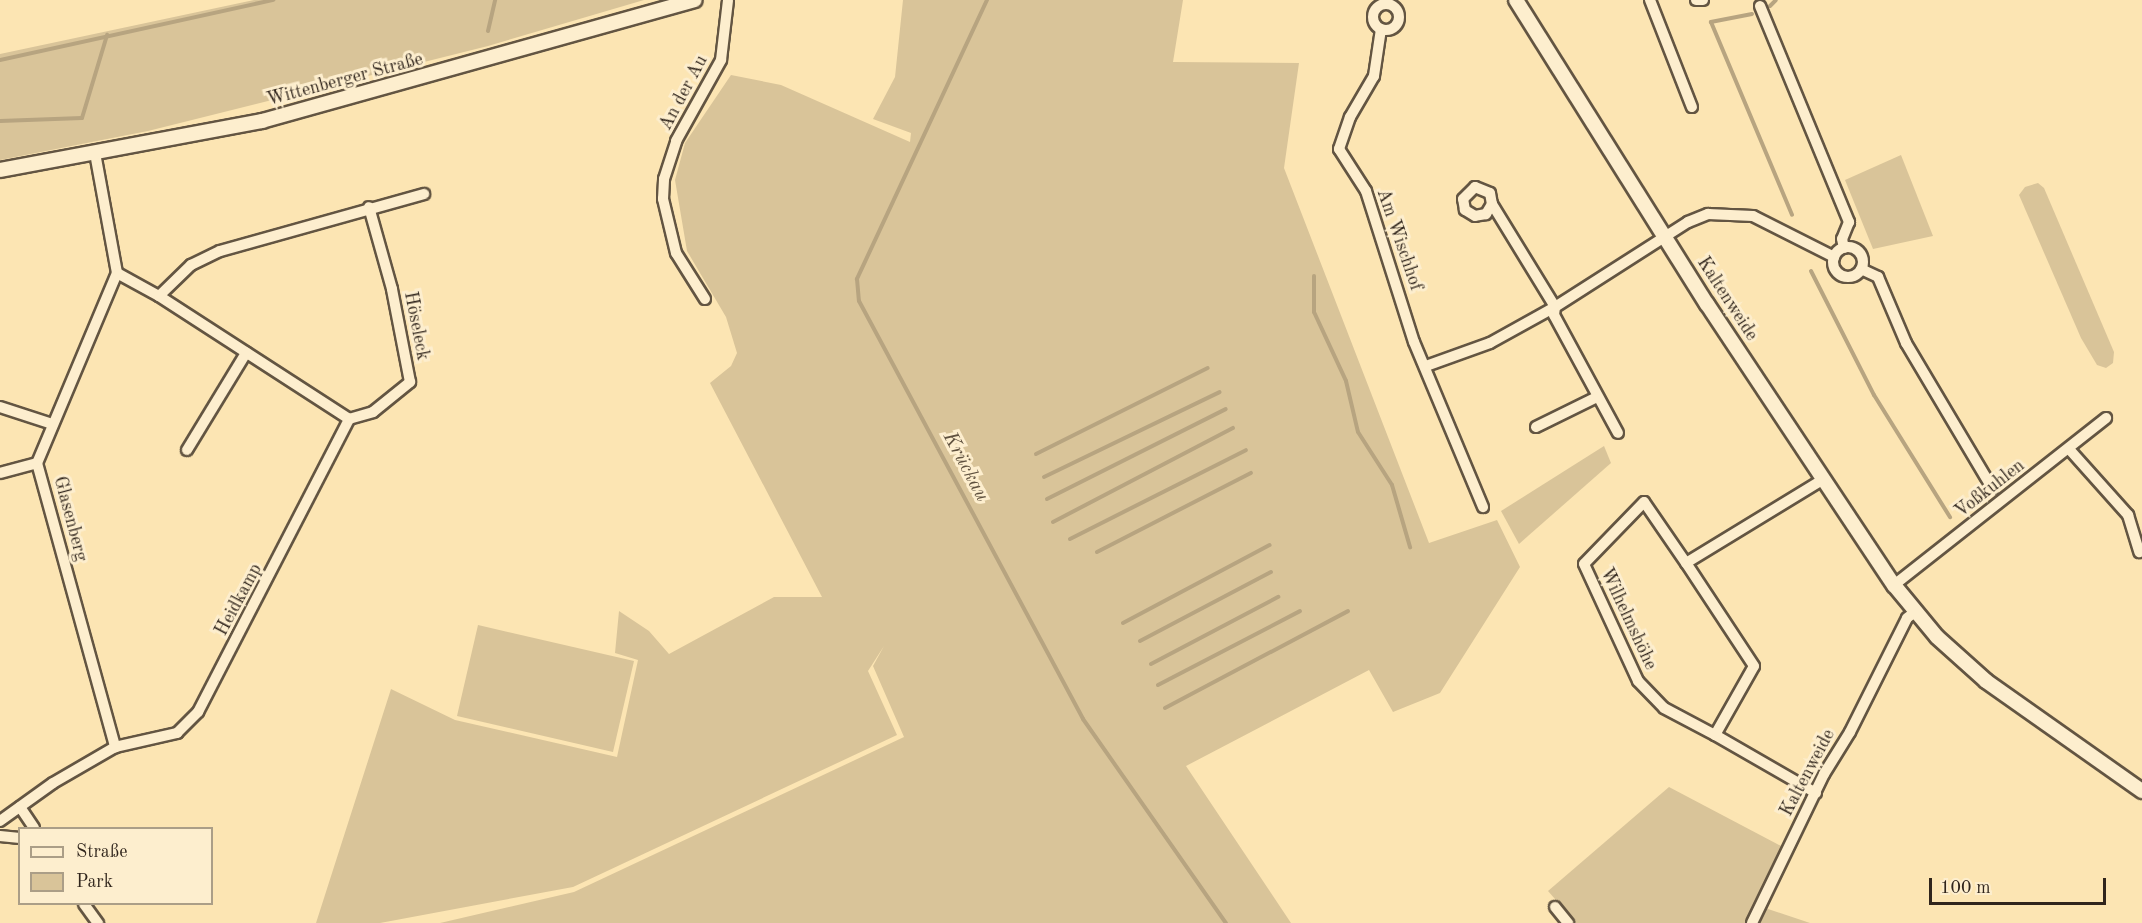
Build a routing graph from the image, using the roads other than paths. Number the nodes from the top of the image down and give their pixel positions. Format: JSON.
{"nodes":[{"id":1,"x":694,"y":0,"type":"edge"},
{"id":2,"x":728,"y":0,"type":"edge"},
{"id":3,"x":1516,"y":0,"type":"edge"},
{"id":4,"x":1650,"y":0,"type":"edge"},
{"id":5,"x":1696,"y":0,"type":"edge"},
{"id":6,"x":1703,"y":0,"type":"edge"},
{"id":7,"x":1760,"y":6,"type":"dead end"},
{"id":8,"x":1381,"y":29,"type":"dead end"},
{"id":9,"x":1692,"y":107,"type":"dead end"},
{"id":10,"x":95,"y":153,"type":"junction"},
{"id":11,"x":0,"y":170,"type":"edge"},
{"id":12,"x":424,"y":194,"type":"dead end"},
{"id":13,"x":1492,"y":204,"type":"dead end"},
{"id":14,"x":369,"y":207,"type":"junction"},
{"id":15,"x":1666,"y":236,"type":"junction"},
{"id":16,"x":1844,"y":248,"type":"junction"},
{"id":17,"x":1834,"y":257,"type":"junction"},
{"id":18,"x":1861,"y":269,"type":"junction"},
{"id":19,"x":117,"y":273,"type":"junction"},
{"id":20,"x":159,"y":296,"type":"junction"},
{"id":21,"x":705,"y":298,"type":"dead end"},
{"id":22,"x":1555,"y":307,"type":"junction"},
{"id":23,"x":246,"y":353,"type":"junction"},
{"id":24,"x":1426,"y":366,"type":"junction"},
{"id":25,"x":1597,"y":397,"type":"junction"},
{"id":26,"x":0,"y":407,"type":"edge"},
{"id":27,"x":2106,"y":418,"type":"dead end"},
{"id":28,"x":349,"y":419,"type":"junction"},
{"id":29,"x":52,"y":424,"type":"junction"},
{"id":30,"x":1536,"y":427,"type":"dead end"},
{"id":31,"x":1618,"y":433,"type":"dead end"},
{"id":32,"x":2069,"y":449,"type":"junction"},
{"id":33,"x":188,"y":450,"type":"dead end"},
{"id":34,"x":37,"y":463,"type":"junction"},
{"id":35,"x":0,"y":473,"type":"edge"},
{"id":36,"x":1822,"y":480,"type":"junction"},
{"id":37,"x":1992,"y":488,"type":"dead end"},
{"id":38,"x":1483,"y":507,"type":"dead end"},
{"id":39,"x":2139,"y":552,"type":"dead end"},
{"id":40,"x":1686,"y":563,"type":"junction"},
{"id":41,"x":1894,"y":585,"type":"junction"},
{"id":42,"x":1915,"y":612,"type":"junction"},
{"id":43,"x":1715,"y":735,"type":"junction"},
{"id":44,"x":115,"y":747,"type":"junction"},
{"id":45,"x":2142,"y":791,"type":"edge"},
{"id":46,"x":1816,"y":793,"type":"junction"},
{"id":47,"x":20,"y":807,"type":"junction"},
{"id":48,"x":0,"y":821,"type":"edge"},
{"id":49,"x":32,"y":827,"type":"edge"},
{"id":50,"x":0,"y":836,"type":"edge"},
{"id":51,"x":18,"y":838,"type":"edge"},
{"id":52,"x":85,"y":905,"type":"edge"},
{"id":53,"x":1555,"y":907,"type":"dead end"},
{"id":54,"x":98,"y":923,"type":"edge"},
{"id":55,"x":1568,"y":923,"type":"edge"},
{"id":56,"x":1752,"y":923,"type":"edge"}],
"edges":[{"from":1,"to":10,"type":"main road","name":"Wittenberger Straße"},
{"from":2,"to":21,"type":"street","name":"An der Au"},
{"from":3,"to":15,"type":"main road","name":"Kaltenweide"},
{"from":4,"to":9,"type":"street"},
{"from":5,"to":6,"type":"street"},
{"from":7,"to":16,"type":"street"},
{"from":8,"to":24,"type":"street","name":"Am Wischhof"},
{"from":10,"to":11,"type":"main road","name":"Wittenberger Straße"},
{"from":10,"to":19,"type":"street"},
{"from":12,"to":14,"type":"street"},
{"from":13,"to":22,"type":"street"},
{"from":14,"to":20,"type":"street"},
{"from":14,"to":28,"type":"street","name":"Höseleck"},
{"from":15,"to":17,"type":"street"},
{"from":15,"to":22,"type":"street"},
{"from":15,"to":36,"type":"main road","name":"Kaltenweide"},
{"from":16,"to":17,"type":"street"},
{"from":16,"to":18,"type":"street"},
{"from":17,"to":18,"type":"street"},
{"from":18,"to":37,"type":"street"},
{"from":19,"to":20,"type":"street"},
{"from":19,"to":29,"type":"street","name":"Glasenberg"},
{"from":20,"to":23,"type":"street"},
{"from":22,"to":24,"type":"street"},
{"from":22,"to":25,"type":"street"},
{"from":23,"to":28,"type":"street"},
{"from":23,"to":33,"type":"street"},
{"from":24,"to":38,"type":"street","name":"Am Wischhof"},
{"from":25,"to":30,"type":"street"},
{"from":25,"to":31,"type":"street"},
{"from":26,"to":29,"type":"street"},
{"from":27,"to":32,"type":"street","name":"Voßkuhlen"},
{"from":28,"to":44,"type":"street","name":"Heidkamp"},
{"from":29,"to":34,"type":"street","name":"Glasenberg"},
{"from":32,"to":39,"type":"street"},
{"from":32,"to":41,"type":"street","name":"Voßkuhlen"},
{"from":34,"to":35,"type":"street"},
{"from":34,"to":44,"type":"street","name":"Glasenberg"},
{"from":36,"to":40,"type":"street"},
{"from":36,"to":41,"type":"main road","name":"Kaltenweide"},
{"from":40,"to":43,"type":"street","name":"Wilhelmshöhe"},
{"from":40,"to":43,"type":"street","name":"Wilhelmshöhe"},
{"from":41,"to":42,"type":"main road","name":"Kaltenweide"},
{"from":42,"to":45,"type":"main road","name":"Kaltenweide"},
{"from":42,"to":46,"type":"street","name":"Kaltenweide"},
{"from":43,"to":46,"type":"street","name":"Wilhelmshöhe"},
{"from":44,"to":47,"type":"street","name":"Heidkamp"},
{"from":46,"to":56,"type":"street","name":"Kaltenweide"},
{"from":47,"to":48,"type":"street","name":"Heidkamp"},
{"from":47,"to":49,"type":"street"},
{"from":50,"to":51,"type":"street"},
{"from":52,"to":54,"type":"street"},
{"from":53,"to":55,"type":"street"}]}
